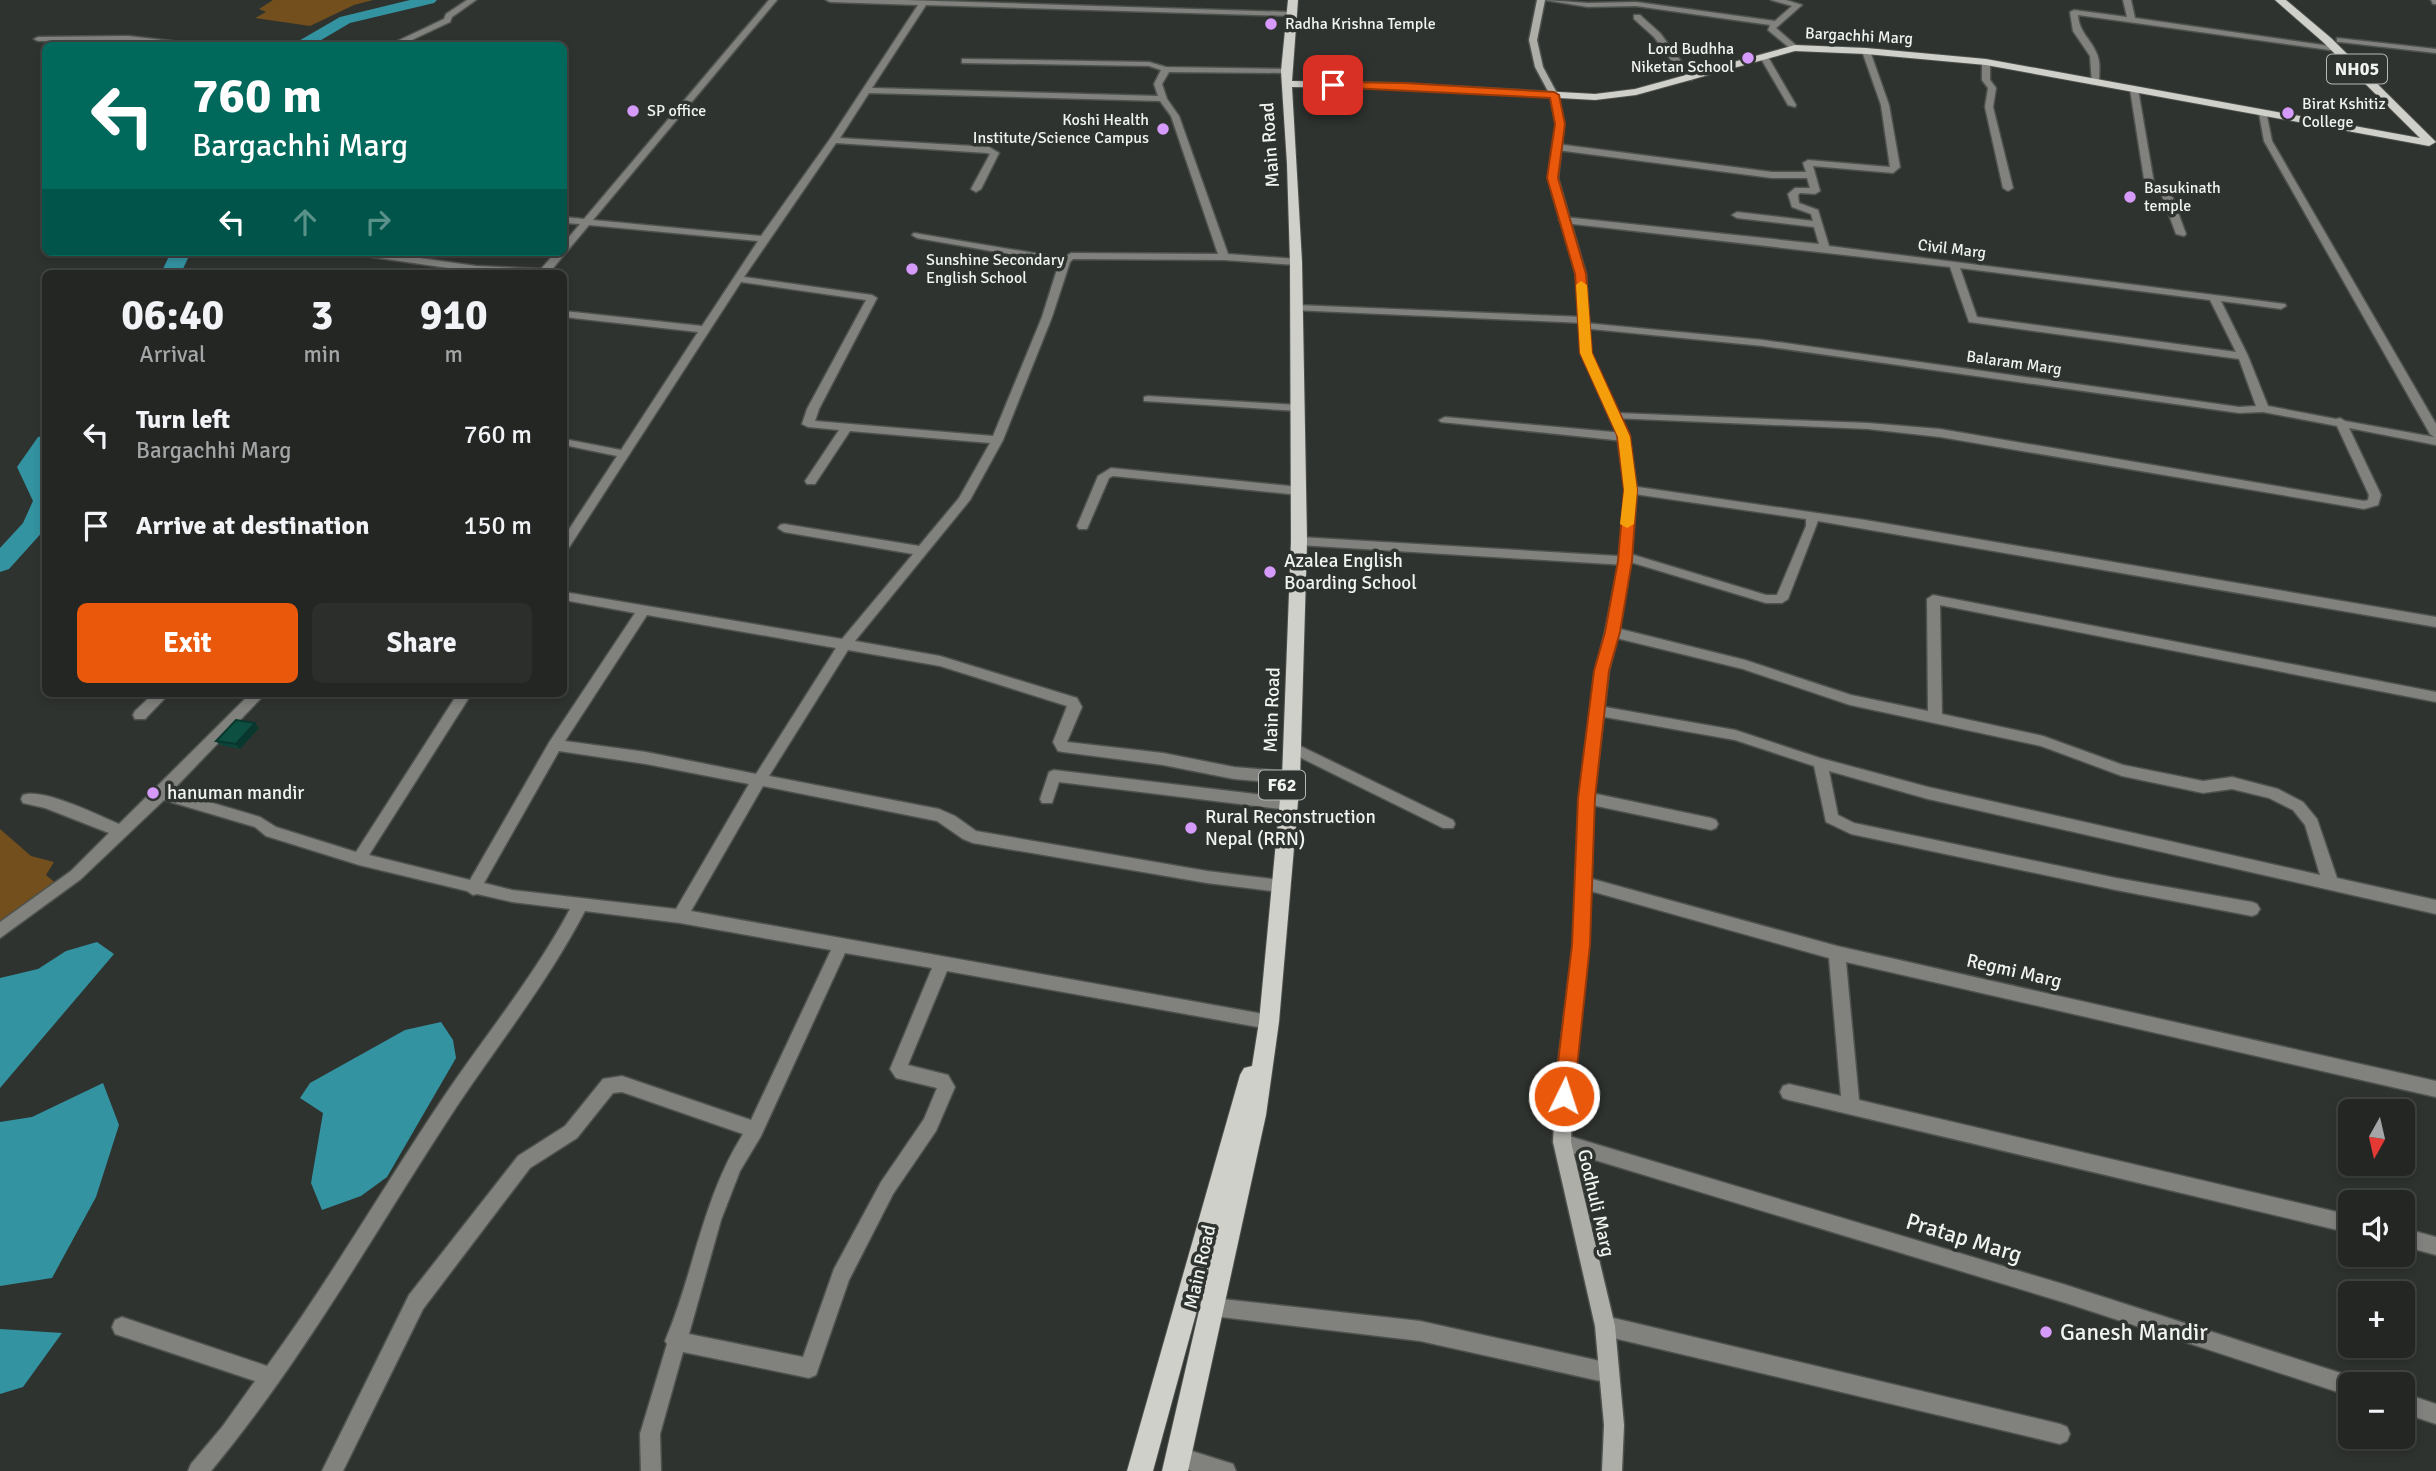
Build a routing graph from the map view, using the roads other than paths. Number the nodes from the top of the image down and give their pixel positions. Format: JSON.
{"nodes":[{"id":1,"x":472,"y":0,"type":"edge"},
{"id":2,"x":773,"y":0,"type":"edge"},
{"id":3,"x":831,"y":0,"type":"edge"},
{"id":4,"x":1114,"y":0,"type":"edge"},
{"id":5,"x":1293,"y":0,"type":"edge"},
{"id":6,"x":1541,"y":0,"type":"edge"},
{"id":7,"x":1549,"y":0,"type":"edge"},
{"id":8,"x":1775,"y":0,"type":"edge"},
{"id":9,"x":2127,"y":0,"type":"edge"},
{"id":10,"x":2280,"y":0,"type":"edge"},
{"id":11,"x":2292,"y":0,"type":"edge"},
{"id":12,"x":922,"y":5,"type":"junction"},
{"id":13,"x":1112,"y":10,"type":"junction"},
{"id":14,"x":1292,"y":14,"type":"junction"},
{"id":15,"x":1637,"y":18,"type":"dead end"},
{"id":16,"x":2131,"y":18,"type":"junction"},
{"id":17,"x":1774,"y":23,"type":"junction"},
{"id":18,"x":38,"y":39,"type":"dead end"},
{"id":19,"x":169,"y":42,"type":"edge"},
{"id":20,"x":400,"y":42,"type":"edge"},
{"id":21,"x":2338,"y":45,"type":"junction"},
{"id":22,"x":1795,"y":48,"type":"junction"},
{"id":23,"x":1866,"y":51,"type":"junction"},
{"id":24,"x":2436,"y":51,"type":"edge"},
{"id":25,"x":1765,"y":57,"type":"junction"},
{"id":26,"x":965,"y":61,"type":"dead end"},
{"id":27,"x":1986,"y":62,"type":"junction"},
{"id":28,"x":1166,"y":69,"type":"junction"},
{"id":29,"x":1286,"y":78,"type":"junction"},
{"id":30,"x":1689,"y":78,"type":"junction"},
{"id":31,"x":2095,"y":82,"type":"junction"},
{"id":32,"x":2134,"y":89,"type":"junction"},
{"id":33,"x":867,"y":90,"type":"junction"},
{"id":34,"x":1554,"y":95,"type":"junction"},
{"id":35,"x":1163,"y":99,"type":"junction"},
{"id":36,"x":1792,"y":105,"type":"dead end"},
{"id":37,"x":2263,"y":113,"type":"junction"},
{"id":38,"x":834,"y":140,"type":"junction"},
{"id":39,"x":2433,"y":141,"type":"edge"},
{"id":40,"x":1557,"y":147,"type":"junction"},
{"id":41,"x":1811,"y":175,"type":"junction"},
{"id":42,"x":2008,"y":188,"type":"dead end"},
{"id":43,"x":976,"y":189,"type":"dead end"},
{"id":44,"x":1737,"y":215,"type":"dead end"},
{"id":45,"x":567,"y":220,"type":"edge"},
{"id":46,"x":1564,"y":220,"type":"junction"},
{"id":47,"x":586,"y":222,"type":"junction"},
{"id":48,"x":1817,"y":224,"type":"junction"},
{"id":49,"x":2181,"y":234,"type":"dead end"},
{"id":50,"x":917,"y":235,"type":"dead end"},
{"id":51,"x":764,"y":239,"type":"junction"},
{"id":52,"x":567,"y":244,"type":"edge"},
{"id":53,"x":1825,"y":248,"type":"junction"},
{"id":54,"x":386,"y":256,"type":"edge"},
{"id":55,"x":557,"y":256,"type":"edge"},
{"id":56,"x":1224,"y":257,"type":"junction"},
{"id":57,"x":1065,"y":261,"type":"junction"},
{"id":58,"x":1293,"y":262,"type":"junction"},
{"id":59,"x":1954,"y":265,"type":"junction"},
{"id":60,"x":499,"y":270,"type":"edge"},
{"id":61,"x":546,"y":270,"type":"edge"},
{"id":62,"x":738,"y":279,"type":"junction"},
{"id":63,"x":2214,"y":297,"type":"junction"},
{"id":64,"x":2281,"y":306,"type":"dead end"},
{"id":65,"x":1297,"y":308,"type":"junction"},
{"id":66,"x":567,"y":314,"type":"edge"},
{"id":67,"x":1585,"y":323,"type":"junction"},
{"id":68,"x":705,"y":330,"type":"junction"},
{"id":69,"x":2243,"y":356,"type":"junction"},
{"id":70,"x":1149,"y":399,"type":"dead end"},
{"id":71,"x":1294,"y":407,"type":"junction"},
{"id":72,"x":2263,"y":410,"type":"junction"},
{"id":73,"x":1616,"y":416,"type":"junction"},
{"id":74,"x":1445,"y":420,"type":"dead end"},
{"id":75,"x":2340,"y":421,"type":"junction"},
{"id":76,"x":846,"y":428,"type":"junction"},
{"id":77,"x":2436,"y":434,"type":"edge"},
{"id":78,"x":1624,"y":437,"type":"junction"},
{"id":79,"x":997,"y":440,"type":"junction"},
{"id":80,"x":2436,"y":441,"type":"edge"},
{"id":81,"x":567,"y":443,"type":"edge"},
{"id":82,"x":625,"y":454,"type":"junction"},
{"id":83,"x":811,"y":481,"type":"dead end"},
{"id":84,"x":1630,"y":490,"type":"junction"},
{"id":85,"x":1295,"y":491,"type":"junction"},
{"id":86,"x":1812,"y":517,"type":"junction"},
{"id":87,"x":1083,"y":526,"type":"dead end"},
{"id":88,"x":784,"y":528,"type":"dead end"},
{"id":89,"x":567,"y":541,"type":"edge"},
{"id":90,"x":1299,"y":541,"type":"junction"},
{"id":91,"x":921,"y":551,"type":"junction"},
{"id":92,"x":1624,"y":559,"type":"junction"},
{"id":93,"x":567,"y":597,"type":"edge"},
{"id":94,"x":643,"y":611,"type":"junction"},
{"id":95,"x":2436,"y":622,"type":"edge"},
{"id":96,"x":1612,"y":632,"type":"junction"},
{"id":97,"x":845,"y":644,"type":"junction"},
{"id":98,"x":159,"y":697,"type":"edge"},
{"id":99,"x":255,"y":697,"type":"edge"},
{"id":100,"x":463,"y":697,"type":"edge"},
{"id":101,"x":2436,"y":697,"type":"edge"},
{"id":102,"x":1599,"y":711,"type":"junction"},
{"id":103,"x":140,"y":715,"type":"dead end"},
{"id":104,"x":1935,"y":716,"type":"junction"},
{"id":105,"x":555,"y":745,"type":"junction"},
{"id":106,"x":1292,"y":747,"type":"junction"},
{"id":107,"x":1819,"y":763,"type":"junction"},
{"id":108,"x":1287,"y":778,"type":"junction"},
{"id":109,"x":758,"y":782,"type":"junction"},
{"id":110,"x":161,"y":793,"type":"junction"},
{"id":111,"x":1587,"y":798,"type":"junction"},
{"id":112,"x":29,"y":799,"type":"dead end"},
{"id":113,"x":1047,"y":799,"type":"dead end"},
{"id":114,"x":1284,"y":804,"type":"junction"},
{"id":115,"x":1448,"y":824,"type":"dead end"},
{"id":116,"x":1711,"y":824,"type":"dead end"},
{"id":117,"x":121,"y":831,"type":"junction"},
{"id":118,"x":359,"y":859,"type":"junction"},
{"id":119,"x":1585,"y":883,"type":"junction"},
{"id":120,"x":2331,"y":885,"type":"junction"},
{"id":121,"x":1277,"y":886,"type":"junction"},
{"id":122,"x":473,"y":889,"type":"junction"},
{"id":123,"x":580,"y":905,"type":"junction"},
{"id":124,"x":2436,"y":907,"type":"edge"},
{"id":125,"x":2252,"y":909,"type":"dead end"},
{"id":126,"x":680,"y":916,"type":"junction"},
{"id":127,"x":0,"y":932,"type":"edge"},
{"id":128,"x":841,"y":944,"type":"junction"},
{"id":129,"x":1837,"y":953,"type":"junction"},
{"id":130,"x":942,"y":963,"type":"junction"},
{"id":131,"x":1263,"y":1021,"type":"junction"},
{"id":132,"x":2436,"y":1089,"type":"edge"},
{"id":133,"x":1789,"y":1092,"type":"dead end"},
{"id":134,"x":1851,"y":1106,"type":"junction"},
{"id":135,"x":755,"y":1130,"type":"junction"},
{"id":136,"x":1562,"y":1142,"type":"junction"},
{"id":137,"x":2338,"y":1221,"type":"edge"},
{"id":138,"x":2415,"y":1240,"type":"edge"},
{"id":139,"x":2436,"y":1246,"type":"edge"},
{"id":140,"x":1213,"y":1307,"type":"junction"},
{"id":141,"x":1605,"y":1326,"type":"junction"},
{"id":142,"x":122,"y":1328,"type":"dead end"},
{"id":143,"x":675,"y":1341,"type":"junction"},
{"id":144,"x":1609,"y":1373,"type":"junction"},
{"id":145,"x":271,"y":1377,"type":"junction"},
{"id":146,"x":2338,"y":1382,"type":"edge"},
{"id":147,"x":2415,"y":1407,"type":"edge"},
{"id":148,"x":2436,"y":1414,"type":"edge"},
{"id":149,"x":2060,"y":1434,"type":"dead end"},
{"id":150,"x":1177,"y":1464,"type":"edge"},
{"id":151,"x":198,"y":1471,"type":"edge"},
{"id":152,"x":332,"y":1471,"type":"edge"},
{"id":153,"x":651,"y":1471,"type":"edge"},
{"id":154,"x":1140,"y":1471,"type":"edge"},
{"id":155,"x":1226,"y":1471,"type":"edge"},
{"id":156,"x":1612,"y":1471,"type":"edge"}],
"edges":[{"from":1,"to":20,"type":"street"},
{"from":2,"to":47,"type":"street"},
{"from":3,"to":12,"type":"street"},
{"from":4,"to":13,"type":"street"},
{"from":5,"to":14,"type":"main road","number":"F62"},
{"from":6,"to":34,"type":"main road","name":"Godhuli Marg"},
{"from":7,"to":17,"type":"street"},
{"from":8,"to":17,"type":"street"},
{"from":9,"to":16,"type":"street"},
{"from":10,"to":21,"type":"main road","number":"NH05"},
{"from":11,"to":21,"type":"main road","number":"NH05"},
{"from":12,"to":13,"type":"street"},
{"from":12,"to":33,"type":"street"},
{"from":13,"to":14,"type":"street"},
{"from":14,"to":29,"type":"main road","number":"F62"},
{"from":15,"to":30,"type":"street"},
{"from":16,"to":21,"type":"street"},
{"from":16,"to":31,"type":"street"},
{"from":17,"to":22,"type":"street"},
{"from":18,"to":19,"type":"street"},
{"from":21,"to":24,"type":"street"},
{"from":21,"to":39,"type":"main road","number":"NH05"},
{"from":22,"to":23,"type":"main road","name":"Bargachhi Marg"},
{"from":22,"to":25,"type":"main road","name":"Bargachhi Marg"},
{"from":23,"to":27,"type":"main road","name":"Bargachhi Marg"},
{"from":23,"to":41,"type":"street"},
{"from":25,"to":30,"type":"main road","name":"Bargachhi Marg"},
{"from":25,"to":36,"type":"street"},
{"from":26,"to":28,"type":"street"},
{"from":27,"to":31,"type":"main road","name":"Bargachhi Marg"},
{"from":27,"to":42,"type":"street"},
{"from":28,"to":29,"type":"street"},
{"from":28,"to":35,"type":"street"},
{"from":29,"to":34,"type":"main road","name":"Bargachhi Marg"},
{"from":29,"to":58,"type":"main road","name":"Main Road","number":"F62"},
{"from":30,"to":34,"type":"main road","name":"Bargachhi Marg"},
{"from":31,"to":32,"type":"main road","name":"Bargachhi Marg"},
{"from":32,"to":37,"type":"main road","name":"Bargachhi Marg"},
{"from":32,"to":49,"type":"street"},
{"from":33,"to":35,"type":"street"},
{"from":33,"to":38,"type":"street"},
{"from":34,"to":40,"type":"main road","name":"Godhuli Marg"},
{"from":35,"to":56,"type":"street"},
{"from":37,"to":39,"type":"main road","name":"Bargachhi Marg"},
{"from":37,"to":77,"type":"street"},
{"from":38,"to":43,"type":"street"},
{"from":38,"to":51,"type":"street"},
{"from":40,"to":41,"type":"street"},
{"from":40,"to":46,"type":"main road","name":"Godhuli Marg"},
{"from":41,"to":48,"type":"street"},
{"from":44,"to":48,"type":"street"},
{"from":45,"to":47,"type":"street"},
{"from":46,"to":53,"type":"street","name":"Civil Marg"},
{"from":46,"to":67,"type":"main road","name":"Godhuli Marg"},
{"from":47,"to":51,"type":"street"},
{"from":47,"to":52,"type":"street"},
{"from":48,"to":53,"type":"street"},
{"from":50,"to":57,"type":"street"},
{"from":51,"to":62,"type":"street"},
{"from":53,"to":59,"type":"street","name":"Civil Marg"},
{"from":54,"to":60,"type":"street"},
{"from":55,"to":61,"type":"street"},
{"from":56,"to":57,"type":"street"},
{"from":56,"to":58,"type":"street"},
{"from":57,"to":79,"type":"street"},
{"from":58,"to":65,"type":"main road","name":"Main Road","number":"F62"},
{"from":58,"to":71,"type":"main road","name":"Main Road","number":"F62"},
{"from":59,"to":63,"type":"street","name":"Civil Marg"},
{"from":59,"to":69,"type":"street"},
{"from":62,"to":68,"type":"street"},
{"from":62,"to":76,"type":"street"},
{"from":63,"to":64,"type":"street","name":"Civil Marg"},
{"from":63,"to":69,"type":"street"},
{"from":65,"to":67,"type":"street","name":"Balaram Marg"},
{"from":65,"to":71,"type":"main road","name":"Main Road","number":"F62"},
{"from":66,"to":68,"type":"street"},
{"from":67,"to":72,"type":"street","name":"Balaram Marg"},
{"from":67,"to":73,"type":"main road","name":"Godhuli Marg"},
{"from":68,"to":82,"type":"street"},
{"from":69,"to":72,"type":"street"},
{"from":70,"to":71,"type":"street"},
{"from":71,"to":85,"type":"main road","name":"Main Road","number":"F62"},
{"from":72,"to":75,"type":"street","name":"Balaram Marg"},
{"from":73,"to":75,"type":"street"},
{"from":73,"to":78,"type":"main road","name":"Godhuli Marg"},
{"from":74,"to":78,"type":"street"},
{"from":75,"to":80,"type":"street","name":"Balaram Marg"},
{"from":76,"to":79,"type":"street"},
{"from":76,"to":83,"type":"street"},
{"from":78,"to":84,"type":"main road","name":"Godhuli Marg"},
{"from":79,"to":91,"type":"street"},
{"from":81,"to":82,"type":"street"},
{"from":82,"to":89,"type":"street"},
{"from":84,"to":86,"type":"street"},
{"from":84,"to":92,"type":"main road","name":"Godhuli Marg"},
{"from":85,"to":87,"type":"street"},
{"from":85,"to":90,"type":"main road","name":"Main Road","number":"F62"},
{"from":85,"to":108,"type":"main road","name":"Main Road","number":"F62"},
{"from":86,"to":92,"type":"street"},
{"from":86,"to":95,"type":"street"},
{"from":88,"to":91,"type":"street"},
{"from":90,"to":92,"type":"street"},
{"from":90,"to":106,"type":"main road","name":"Main Road","number":"F62"},
{"from":91,"to":97,"type":"street"},
{"from":92,"to":96,"type":"main road","name":"Godhuli Marg"},
{"from":93,"to":94,"type":"street"},
{"from":94,"to":97,"type":"street"},
{"from":94,"to":105,"type":"street"},
{"from":96,"to":102,"type":"main road","name":"Godhuli Marg"},
{"from":96,"to":104,"type":"street"},
{"from":97,"to":108,"type":"street"},
{"from":97,"to":109,"type":"street"},
{"from":98,"to":103,"type":"street"},
{"from":99,"to":110,"type":"street"},
{"from":100,"to":118,"type":"street"},
{"from":101,"to":104,"type":"street"},
{"from":102,"to":107,"type":"street"},
{"from":102,"to":111,"type":"main road","name":"Godhuli Marg"},
{"from":104,"to":120,"type":"street"},
{"from":105,"to":109,"type":"street"},
{"from":105,"to":122,"type":"street"},
{"from":106,"to":108,"type":"main road","name":"Main Road","number":"F62"},
{"from":106,"to":115,"type":"street"},
{"from":107,"to":120,"type":"street"},
{"from":107,"to":125,"type":"street"},
{"from":108,"to":114,"type":"main road","name":"Main Road","number":"F62"},
{"from":109,"to":121,"type":"street"},
{"from":109,"to":126,"type":"street"},
{"from":110,"to":117,"type":"street"},
{"from":110,"to":118,"type":"street"},
{"from":111,"to":116,"type":"street"},
{"from":111,"to":119,"type":"main road","name":"Godhuli Marg"},
{"from":112,"to":117,"type":"street"},
{"from":113,"to":114,"type":"street"},
{"from":114,"to":121,"type":"main road","name":"Main Road","number":"F62"},
{"from":117,"to":127,"type":"street"},
{"from":118,"to":122,"type":"street"},
{"from":119,"to":129,"type":"street","name":"Regmi Marg"},
{"from":119,"to":136,"type":"main road","name":"Godhuli Marg"},
{"from":120,"to":124,"type":"street"},
{"from":121,"to":131,"type":"main road","name":"Main Road","number":"F62"},
{"from":122,"to":123,"type":"street"},
{"from":123,"to":126,"type":"street"},
{"from":123,"to":145,"type":"street"},
{"from":126,"to":128,"type":"street"},
{"from":128,"to":130,"type":"street"},
{"from":128,"to":135,"type":"street"},
{"from":129,"to":132,"type":"street","name":"Regmi Marg"},
{"from":129,"to":134,"type":"street"},
{"from":130,"to":131,"type":"street"},
{"from":130,"to":143,"type":"street"},
{"from":131,"to":140,"type":"main road","name":"Main Road","number":"F62"},
{"from":131,"to":154,"type":"main road","name":"Main Road","number":"F62"},
{"from":133,"to":134,"type":"street"},
{"from":134,"to":137,"type":"street"},
{"from":135,"to":143,"type":"street"},
{"from":135,"to":152,"type":"street"},
{"from":136,"to":141,"type":"main road","name":"Godhuli Marg"},
{"from":136,"to":146,"type":"street","name":"Pratap Marg"},
{"from":138,"to":139,"type":"street"},
{"from":140,"to":144,"type":"street"},
{"from":140,"to":150,"type":"main road","name":"Main Road","number":"F62"},
{"from":141,"to":144,"type":"main road","name":"Godhuli Marg"},
{"from":141,"to":149,"type":"street"},
{"from":142,"to":145,"type":"street"},
{"from":143,"to":153,"type":"street"},
{"from":144,"to":156,"type":"main road","name":"Godhuli Marg"},
{"from":145,"to":151,"type":"street"},
{"from":147,"to":148,"type":"street"},
{"from":150,"to":155,"type":"street"}]}
